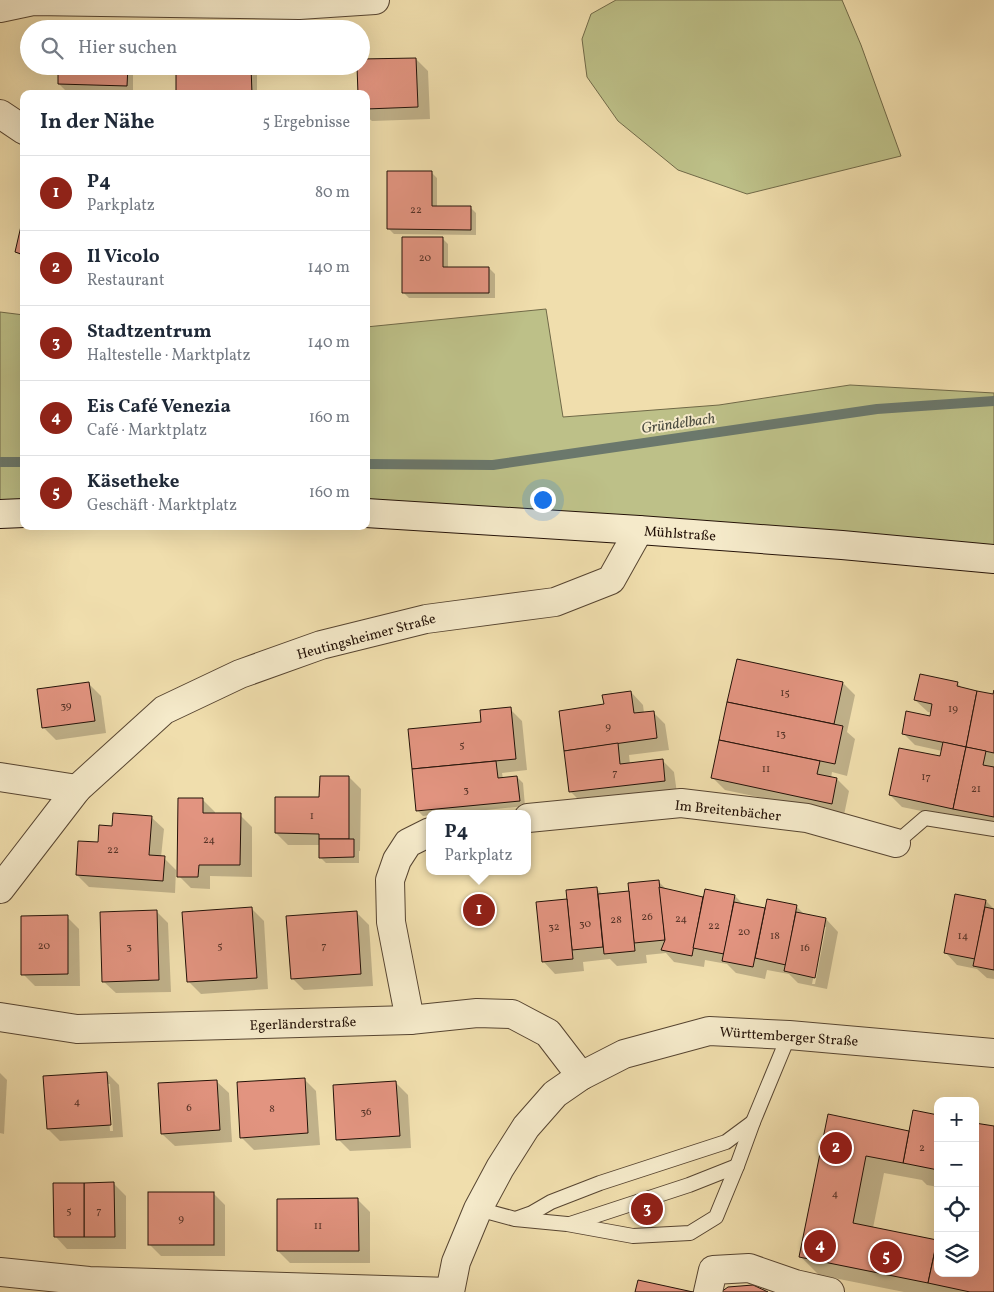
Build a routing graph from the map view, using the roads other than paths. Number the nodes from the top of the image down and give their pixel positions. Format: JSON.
{"nodes":[{"id":1,"x":375,"y":0,"type":"edge"},
{"id":2,"x":33,"y":1,"type":"edge"},
{"id":3,"x":0,"y":8,"type":"edge"},
{"id":4,"x":0,"y":114,"type":"edge"},
{"id":5,"x":20,"y":127,"type":"edge"},
{"id":6,"x":20,"y":513,"type":"edge"},
{"id":7,"x":370,"y":513,"type":"edge"},
{"id":8,"x":0,"y":514,"type":"edge"},
{"id":9,"x":639,"y":530,"type":"junction"},
{"id":10,"x":994,"y":559,"type":"edge"},
{"id":11,"x":0,"y":777,"type":"edge"},
{"id":12,"x":77,"y":790,"type":"junction"},
{"id":13,"x":531,"y":818,"type":"edge"},
{"id":14,"x":994,"y":829,"type":"edge"},
{"id":15,"x":426,"y":834,"type":"edge"},
{"id":16,"x":896,"y":843,"type":"joint"},
{"id":17,"x":0,"y":889,"type":"edge"},
{"id":18,"x":0,"y":1017,"type":"edge"},
{"id":19,"x":410,"y":1020,"type":"junction"},
{"id":20,"x":789,"y":1035,"type":"junction"},
{"id":21,"x":994,"y":1053,"type":"edge"},
{"id":22,"x":581,"y":1076,"type":"junction"},
{"id":23,"x":753,"y":1122,"type":"junction"},
{"id":24,"x":737,"y":1166,"type":"junction"},
{"id":25,"x":478,"y":1209,"type":"junction"},
{"id":26,"x":515,"y":1219,"type":"junction"},
{"id":27,"x":567,"y":1224,"type":"junction"},
{"id":28,"x":0,"y":1272,"type":"edge"},
{"id":29,"x":450,"y":1292,"type":"edge"},
{"id":30,"x":708,"y":1292,"type":"edge"},
{"id":31,"x":830,"y":1292,"type":"edge"}],
"edges":[{"from":1,"to":2,"type":"street"},
{"from":2,"to":3,"type":"street"},
{"from":4,"to":5,"type":"street"},
{"from":6,"to":8,"type":"street"},
{"from":7,"to":9,"type":"street","name":"Mühlstraße"},
{"from":9,"to":10,"type":"street","name":"Mühlstraße"},
{"from":9,"to":12,"type":"street","name":"Heutingsheimer Straße"},
{"from":11,"to":12,"type":"street"},
{"from":12,"to":17,"type":"street","name":"Heutingsheimer Straße"},
{"from":13,"to":16,"type":"street","name":"Im Breitenbächer"},
{"from":14,"to":16,"type":"lane"},
{"from":15,"to":19,"type":"street"},
{"from":18,"to":19,"type":"street","name":"Egerländerstraße"},
{"from":19,"to":22,"type":"street","name":"Egerländerstraße"},
{"from":20,"to":21,"type":"street","name":"Württemberger Straße"},
{"from":20,"to":22,"type":"street","name":"Württemberger Straße"},
{"from":20,"to":23,"type":"lane"},
{"from":22,"to":25,"type":"street","name":"Württemberger Straße"},
{"from":23,"to":24,"type":"lane"},
{"from":23,"to":26,"type":"lane"},
{"from":24,"to":27,"type":"lane"},
{"from":24,"to":27,"type":"lane"},
{"from":25,"to":26,"type":"lane"},
{"from":25,"to":29,"type":"street","name":"Württemberger Straße"},
{"from":26,"to":27,"type":"lane"},
{"from":28,"to":29,"type":"street"},
{"from":30,"to":31,"type":"street"}]}
